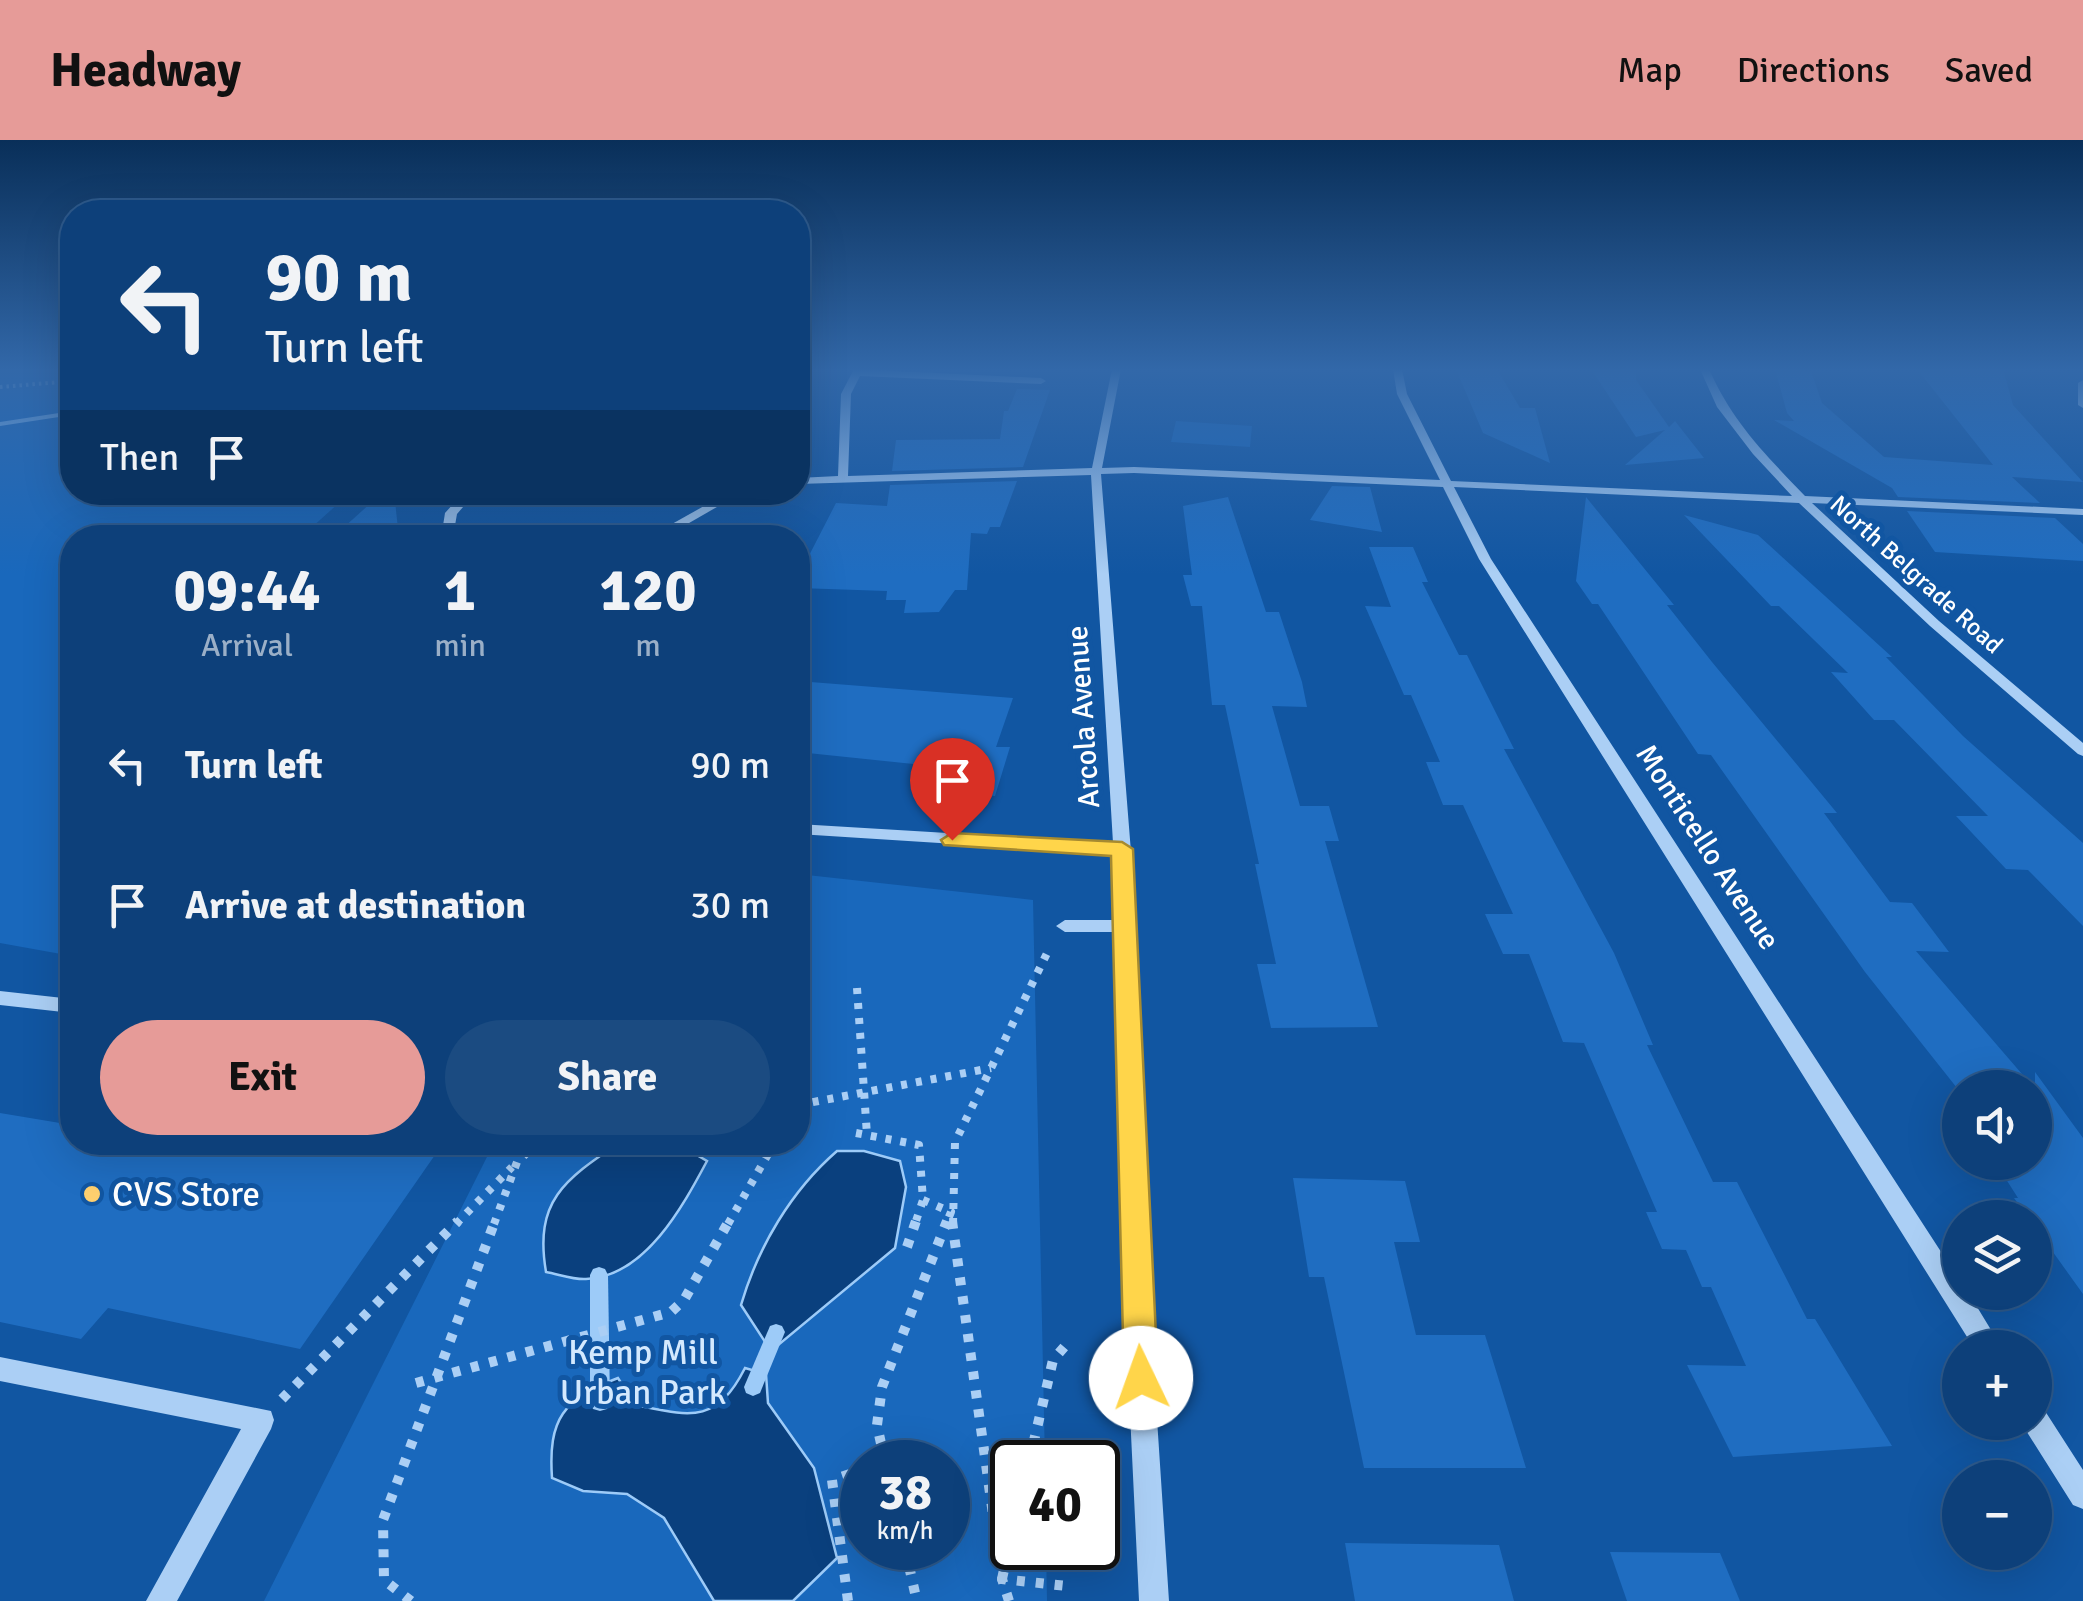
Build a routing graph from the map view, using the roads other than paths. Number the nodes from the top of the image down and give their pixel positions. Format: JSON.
{"nodes":[{"id":1,"x":844,"y":437,"type":"edge"},
{"id":2,"x":1103,"y":437,"type":"edge"},
{"id":3,"x":1423,"y":437,"type":"edge"},
{"id":4,"x":1744,"y":437,"type":"edge"},
{"id":5,"x":1096,"y":473,"type":"junction"},
{"id":6,"x":842,"y":478,"type":"junction"},
{"id":7,"x":810,"y":480,"type":"edge"},
{"id":8,"x":1444,"y":481,"type":"junction"},
{"id":9,"x":1798,"y":497,"type":"junction"},
{"id":10,"x":714,"y":505,"type":"edge"},
{"id":11,"x":2083,"y":512,"type":"edge"},
{"id":12,"x":678,"y":525,"type":"edge"},
{"id":13,"x":2083,"y":751,"type":"edge"},
{"id":14,"x":810,"y":830,"type":"edge"},
{"id":15,"x":1122,"y":849,"type":"junction"},
{"id":16,"x":1065,"y":926,"type":"road end"},
{"id":17,"x":1126,"y":926,"type":"junction"},
{"id":18,"x":0,"y":998,"type":"edge"},
{"id":19,"x":60,"y":1005,"type":"edge"},
{"id":20,"x":1978,"y":1330,"type":"edge"},
{"id":21,"x":0,"y":1368,"type":"edge"},
{"id":22,"x":2048,"y":1440,"type":"edge"},
{"id":23,"x":2083,"y":1495,"type":"edge"},
{"id":24,"x":160,"y":1601,"type":"edge"},
{"id":25,"x":1154,"y":1601,"type":"edge"}],
"edges":[{"from":1,"to":6,"type":"street"},
{"from":2,"to":5,"type":"street","name":"Arcola Avenue"},
{"from":3,"to":8,"type":"street","name":"Monticello Avenue"},
{"from":4,"to":9,"type":"street","name":"North Belgrade Road"},
{"from":5,"to":6,"type":"street"},
{"from":5,"to":8,"type":"street"},
{"from":5,"to":15,"type":"street","name":"Arcola Avenue"},
{"from":6,"to":7,"type":"street"},
{"from":8,"to":9,"type":"street"},
{"from":8,"to":20,"type":"street","name":"Monticello Avenue"},
{"from":9,"to":11,"type":"street"},
{"from":9,"to":13,"type":"street","name":"North Belgrade Road"},
{"from":10,"to":12,"type":"street"},
{"from":14,"to":15,"type":"street"},
{"from":15,"to":17,"type":"street","name":"Arcola Avenue"},
{"from":16,"to":17,"type":"street"},
{"from":17,"to":25,"type":"street","name":"Arcola Avenue"},
{"from":18,"to":19,"type":"street"},
{"from":21,"to":24,"type":"street"},
{"from":22,"to":23,"type":"street"}]}
